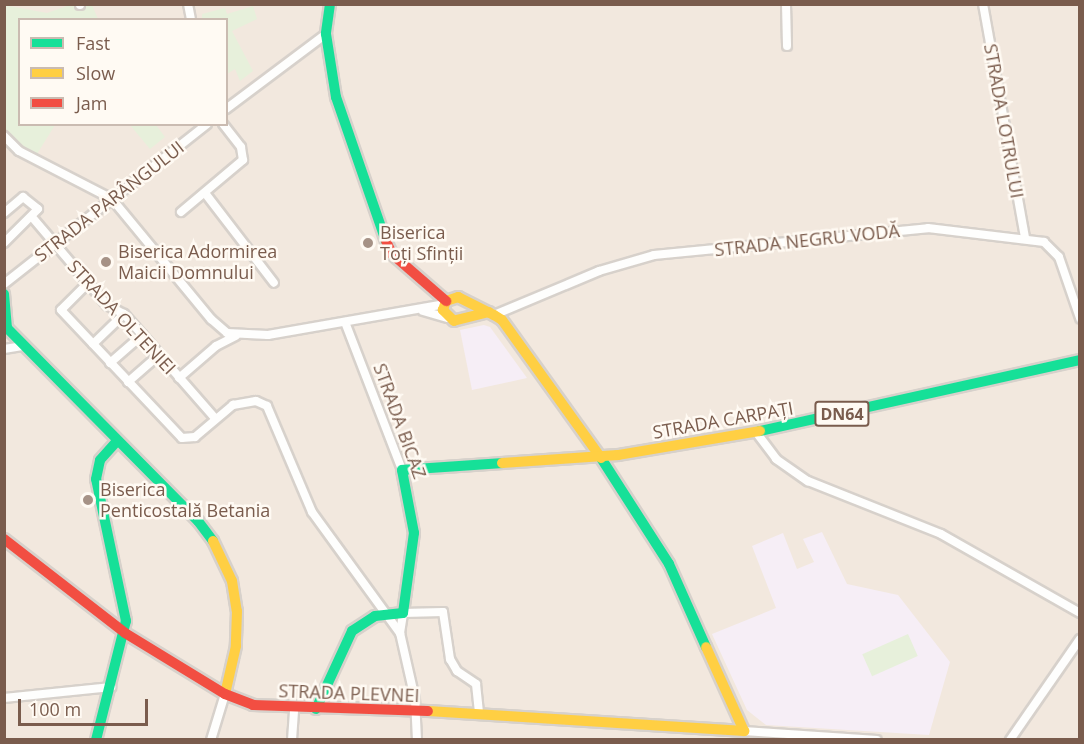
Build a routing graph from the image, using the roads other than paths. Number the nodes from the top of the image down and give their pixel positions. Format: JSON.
{"nodes":[{"id":1,"x":330,"y":4,"type":"edge"},
{"id":2,"x":786,"y":4,"type":"edge"},
{"id":3,"x":983,"y":4,"type":"edge"},
{"id":4,"x":326,"y":34,"type":"junction"},
{"id":5,"x":787,"y":46,"type":"dead end"},
{"id":6,"x":228,"y":108,"type":"edge"},
{"id":7,"x":204,"y":126,"type":"edge"},
{"id":8,"x":224,"y":126,"type":"edge"},
{"id":9,"x":4,"y":136,"type":"edge"},
{"id":10,"x":205,"y":193,"type":"junction"},
{"id":11,"x":112,"y":199,"type":"junction"},
{"id":12,"x":181,"y":212,"type":"dead end"},
{"id":13,"x":4,"y":213,"type":"edge"},
{"id":14,"x":32,"y":217,"type":"junction"},
{"id":15,"x":1025,"y":238,"type":"junction"},
{"id":16,"x":4,"y":243,"type":"edge"},
{"id":17,"x":54,"y":243,"type":"junction"},
{"id":18,"x":13,"y":279,"type":"junction"},
{"id":19,"x":88,"y":283,"type":"junction"},
{"id":20,"x":4,"y":284,"type":"edge"},
{"id":21,"x":274,"y":284,"type":"dead end"},
{"id":22,"x":5,"y":296,"type":"edge"},
{"id":23,"x":465,"y":302,"type":"junction"},
{"id":24,"x":446,"y":303,"type":"junction"},
{"id":25,"x":5,"y":310,"type":"edge"},
{"id":26,"x":412,"y":311,"type":"junction"},
{"id":27,"x":491,"y":313,"type":"junction"},
{"id":28,"x":124,"y":314,"type":"junction"},
{"id":29,"x":465,"y":317,"type":"junction"},
{"id":30,"x":447,"y":318,"type":"junction"},
{"id":31,"x":1080,"y":318,"type":"edge"},
{"id":32,"x":345,"y":322,"type":"junction"},
{"id":33,"x":6,"y":326,"type":"edge"},
{"id":34,"x":142,"y":335,"type":"junction"},
{"id":35,"x":236,"y":336,"type":"junction"},
{"id":36,"x":93,"y":344,"type":"junction"},
{"id":37,"x":24,"y":346,"type":"junction"},
{"id":38,"x":4,"y":349,"type":"edge"},
{"id":39,"x":159,"y":355,"type":"junction"},
{"id":40,"x":1080,"y":360,"type":"edge"},
{"id":41,"x":110,"y":363,"type":"junction"},
{"id":42,"x":179,"y":378,"type":"junction"},
{"id":43,"x":128,"y":382,"type":"junction"},
{"id":44,"x":214,"y":417,"type":"junction"},
{"id":45,"x":756,"y":432,"type":"junction"},
{"id":46,"x":117,"y":441,"type":"junction"},
{"id":47,"x":602,"y":458,"type":"junction"},
{"id":48,"x":402,"y":470,"type":"junction"},
{"id":49,"x":4,"y":540,"type":"edge"},
{"id":50,"x":384,"y":613,"type":"junction"},
{"id":51,"x":403,"y":613,"type":"junction"},
{"id":52,"x":1080,"y":613,"type":"edge"},
{"id":53,"x":125,"y":633,"type":"junction"},
{"id":54,"x":400,"y":633,"type":"junction"},
{"id":55,"x":1080,"y":639,"type":"edge"},
{"id":56,"x":111,"y":687,"type":"junction"},
{"id":57,"x":225,"y":694,"type":"junction"},
{"id":58,"x":4,"y":698,"type":"edge"},
{"id":59,"x":294,"y":708,"type":"junction"},
{"id":60,"x":316,"y":709,"type":"junction"},
{"id":61,"x":416,"y":712,"type":"junction"},
{"id":62,"x":479,"y":713,"type":"junction"},
{"id":63,"x":746,"y":735,"type":"edge"},
{"id":64,"x":96,"y":740,"type":"edge"},
{"id":65,"x":211,"y":740,"type":"edge"},
{"id":66,"x":292,"y":740,"type":"edge"},
{"id":67,"x":417,"y":740,"type":"edge"},
{"id":68,"x":878,"y":740,"type":"edge"},
{"id":69,"x":1010,"y":740,"type":"edge"}],
"edges":[{"from":1,"to":4,"type":"main road"},
{"from":2,"to":5,"type":"street"},
{"from":3,"to":15,"type":"street","name":"STRADA LOTRULUI"},
{"from":4,"to":6,"type":"street"},
{"from":4,"to":24,"type":"main road"},
{"from":7,"to":11,"type":"street","name":"STRADA PARÂNGULUI"},
{"from":8,"to":10,"type":"street"},
{"from":9,"to":11,"type":"street"},
{"from":10,"to":12,"type":"street"},
{"from":10,"to":21,"type":"street"},
{"from":11,"to":17,"type":"street","name":"STRADA PARÂNGULUI"},
{"from":11,"to":35,"type":"street"},
{"from":13,"to":14,"type":"street","name":"STRADA OLTENIEI"},
{"from":14,"to":16,"type":"street"},
{"from":14,"to":17,"type":"street","name":"STRADA OLTENIEI"},
{"from":15,"to":27,"type":"street","name":"STRADA NEGRU VODĂ"},
{"from":15,"to":31,"type":"street","name":"STRADA NEGRU VODĂ"},
{"from":17,"to":18,"type":"street","name":"STRADA PARÂNGULUI"},
{"from":17,"to":19,"type":"street","name":"STRADA OLTENIEI"},
{"from":18,"to":20,"type":"street","name":"STRADA PARÂNGULUI"},
{"from":18,"to":22,"type":"street","name":"STRADA PARÂNGULUI"},
{"from":19,"to":28,"type":"street","name":"STRADA OLTENIEI"},
{"from":19,"to":36,"type":"street"},
{"from":22,"to":25,"type":"main road"},
{"from":23,"to":24,"type":"main road"},
{"from":23,"to":27,"type":"main road"},
{"from":23,"to":29,"type":"main road"},
{"from":24,"to":26,"type":"street"},
{"from":24,"to":30,"type":"main road"},
{"from":25,"to":33,"type":"main road"},
{"from":26,"to":30,"type":"street"},
{"from":26,"to":32,"type":"street"},
{"from":27,"to":29,"type":"main road"},
{"from":27,"to":47,"type":"main road"},
{"from":28,"to":34,"type":"street","name":"STRADA OLTENIEI"},
{"from":28,"to":36,"type":"street"},
{"from":29,"to":30,"type":"main road"},
{"from":32,"to":35,"type":"street"},
{"from":32,"to":48,"type":"street","name":"STRADA BICAZ"},
{"from":33,"to":37,"type":"main road"},
{"from":34,"to":39,"type":"street","name":"STRADA OLTENIEI"},
{"from":34,"to":41,"type":"street"},
{"from":35,"to":42,"type":"street"},
{"from":36,"to":41,"type":"street"},
{"from":37,"to":38,"type":"street"},
{"from":37,"to":46,"type":"main road"},
{"from":39,"to":42,"type":"street","name":"STRADA OLTENIEI"},
{"from":39,"to":43,"type":"street"},
{"from":40,"to":45,"type":"main road","name":"STRADA CARPAȚI","number":"DN64"},
{"from":41,"to":43,"type":"street"},
{"from":42,"to":44,"type":"street","name":"STRADA OLTENIEI"},
{"from":43,"to":44,"type":"street"},
{"from":44,"to":50,"type":"street"},
{"from":45,"to":47,"type":"main road","name":"STRADA CARPAȚI","number":"DN64"},
{"from":45,"to":52,"type":"street"},
{"from":46,"to":53,"type":"main road"},
{"from":46,"to":57,"type":"main road"},
{"from":47,"to":48,"type":"main road","name":"STRADA CARPAȚI"},
{"from":47,"to":63,"type":"main road"},
{"from":48,"to":51,"type":"main road","name":"STRADA BICAZ"},
{"from":49,"to":53,"type":"main road","name":"STRADA PLEVNEI"},
{"from":50,"to":51,"type":"main road"},
{"from":50,"to":54,"type":"street"},
{"from":50,"to":60,"type":"main road"},
{"from":51,"to":54,"type":"street","name":"STRADA BICAZ"},
{"from":51,"to":62,"type":"street"},
{"from":53,"to":56,"type":"main road"},
{"from":53,"to":57,"type":"main road","name":"STRADA PLEVNEI"},
{"from":54,"to":61,"type":"street","name":"STRADA BICAZ"},
{"from":55,"to":69,"type":"street"},
{"from":56,"to":58,"type":"street"},
{"from":56,"to":64,"type":"main road"},
{"from":57,"to":59,"type":"main road","name":"STRADA PLEVNEI"},
{"from":57,"to":65,"type":"street"},
{"from":59,"to":60,"type":"main road","name":"STRADA PLEVNEI"},
{"from":59,"to":66,"type":"street"},
{"from":60,"to":61,"type":"main road","name":"STRADA PLEVNEI"},
{"from":61,"to":62,"type":"main road","name":"STRADA PLEVNEI"},
{"from":61,"to":67,"type":"street","name":"STRADA BICAZ"},
{"from":62,"to":63,"type":"main road","name":"STRADA PLEVNEI"},
{"from":63,"to":68,"type":"street"}]}
